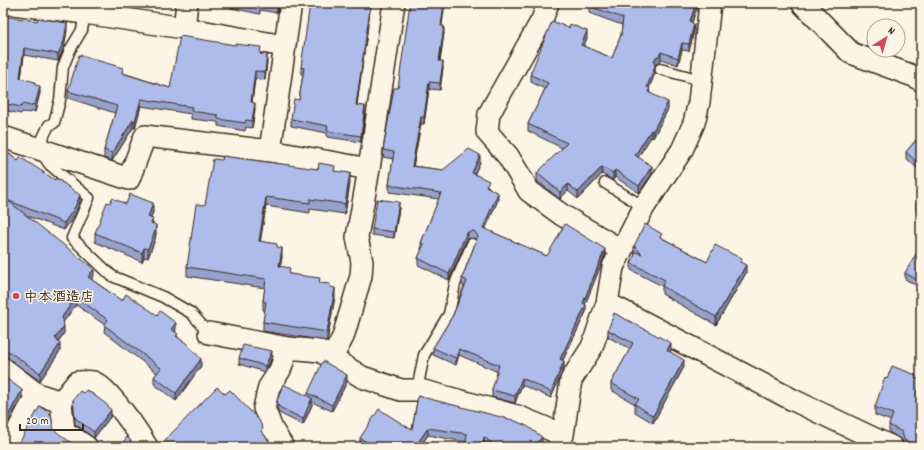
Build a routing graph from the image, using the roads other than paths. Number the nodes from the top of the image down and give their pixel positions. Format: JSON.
{"nodes":[{"id":1,"x":5,"y":3,"type":"edge"},
{"id":2,"x":187,"y":3,"type":"edge"},
{"id":3,"x":291,"y":3,"type":"edge"},
{"id":4,"x":394,"y":3,"type":"edge"},
{"id":5,"x":548,"y":3,"type":"edge"},
{"id":6,"x":710,"y":3,"type":"edge"},
{"id":7,"x":802,"y":3,"type":"edge"},
{"id":8,"x":86,"y":8,"type":"edge"},
{"id":9,"x":184,"y":28,"type":"junction"},
{"id":10,"x":284,"y":46,"type":"junction"},
{"id":11,"x":660,"y":69,"type":"dead end"},
{"id":12,"x":701,"y":80,"type":"junction"},
{"id":13,"x":921,"y":82,"type":"edge"},
{"id":14,"x":3,"y":137,"type":"edge"},
{"id":15,"x":38,"y":148,"type":"junction"},
{"id":16,"x":270,"y":151,"type":"junction"},
{"id":17,"x":369,"y":169,"type":"junction"},
{"id":18,"x":605,"y":183,"type":"dead end"},
{"id":19,"x":644,"y":207,"type":"junction"},
{"id":20,"x":472,"y":244,"type":"dead end"},
{"id":21,"x":621,"y":250,"type":"junction"},
{"id":22,"x":607,"y":304,"type":"junction"},
{"id":23,"x":209,"y":333,"type":"joint"},
{"id":24,"x":288,"y":348,"type":"junction"},
{"id":25,"x":332,"y":358,"type":"junction"},
{"id":26,"x":3,"y":368,"type":"edge"},
{"id":27,"x":417,"y":390,"type":"junction"},
{"id":28,"x":38,"y":394,"type":"junction"},
{"id":29,"x":60,"y":402,"type":"junction"},
{"id":30,"x":560,"y":441,"type":"edge"},
{"id":31,"x":9,"y":447,"type":"edge"},
{"id":32,"x":87,"y":447,"type":"edge"},
{"id":33,"x":147,"y":447,"type":"edge"},
{"id":34,"x":283,"y":447,"type":"edge"},
{"id":35,"x":892,"y":447,"type":"edge"}],
"edges":[{"from":1,"to":8,"type":"street"},
{"from":2,"to":9,"type":"street"},
{"from":3,"to":10,"type":"street"},
{"from":4,"to":17,"type":"street"},
{"from":5,"to":21,"type":"street"},
{"from":6,"to":12,"type":"street"},
{"from":7,"to":13,"type":"street"},
{"from":8,"to":9,"type":"street"},
{"from":8,"to":15,"type":"lane"},
{"from":9,"to":10,"type":"street"},
{"from":10,"to":16,"type":"street"},
{"from":11,"to":12,"type":"lane"},
{"from":12,"to":19,"type":"street"},
{"from":14,"to":15,"type":"street"},
{"from":15,"to":16,"type":"street"},
{"from":15,"to":23,"type":"lane"},
{"from":16,"to":17,"type":"street"},
{"from":17,"to":25,"type":"street"},
{"from":18,"to":19,"type":"lane"},
{"from":19,"to":21,"type":"street"},
{"from":20,"to":27,"type":"lane"},
{"from":21,"to":22,"type":"street"},
{"from":22,"to":30,"type":"street"},
{"from":22,"to":35,"type":"street"},
{"from":23,"to":24,"type":"street"},
{"from":24,"to":25,"type":"street"},
{"from":24,"to":34,"type":"street"},
{"from":25,"to":27,"type":"street"},
{"from":26,"to":28,"type":"street"},
{"from":27,"to":30,"type":"street"},
{"from":28,"to":29,"type":"street"},
{"from":28,"to":31,"type":"street"},
{"from":29,"to":32,"type":"street"},
{"from":29,"to":33,"type":"street"}]}
